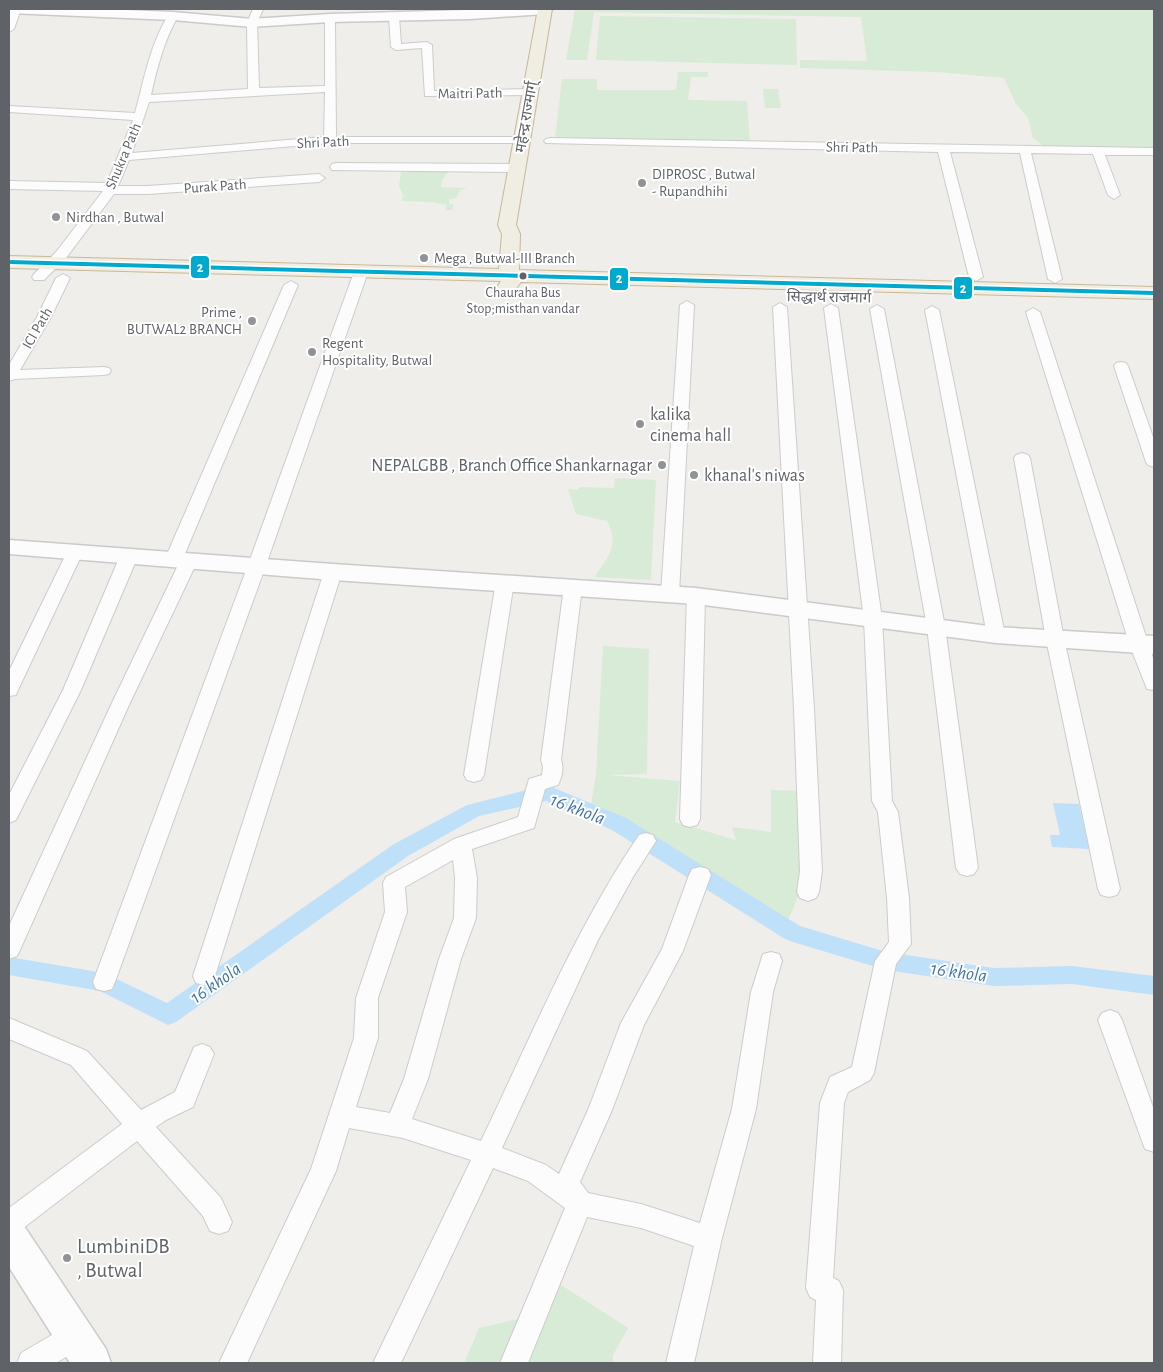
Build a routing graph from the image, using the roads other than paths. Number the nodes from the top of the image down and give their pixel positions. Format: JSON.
{"nodes":[{"id":1,"x":9,"y":9,"type":"edge"},
{"id":2,"x":16,"y":9,"type":"edge"},
{"id":3,"x":258,"y":9,"type":"edge"},
{"id":4,"x":545,"y":9,"type":"edge"},
{"id":5,"x":60,"y":11,"type":"edge"},
{"id":6,"x":389,"y":14,"type":"edge"},
{"id":7,"x":173,"y":16,"type":"junction"},
{"id":8,"x":330,"y":18,"type":"junction"},
{"id":9,"x":252,"y":23,"type":"junction"},
{"id":10,"x":9,"y":29,"type":"edge"},
{"id":11,"x":329,"y":89,"type":"junction"},
{"id":12,"x":254,"y":92,"type":"junction"},
{"id":13,"x":531,"y":92,"type":"junction"},
{"id":14,"x":144,"y":99,"type":"junction"},
{"id":15,"x":9,"y":109,"type":"edge"},
{"id":16,"x":140,"y":117,"type":"junction"},
{"id":17,"x":330,"y":140,"type":"junction"},
{"id":18,"x":522,"y":140,"type":"junction"},
{"id":19,"x":550,"y":141,"type":"dead end"},
{"id":20,"x":943,"y":148,"type":"junction"},
{"id":21,"x":1025,"y":151,"type":"junction"},
{"id":22,"x":1098,"y":152,"type":"junction"},
{"id":23,"x":1151,"y":152,"type":"edge"},
{"id":24,"x":125,"y":157,"type":"junction"},
{"id":25,"x":1154,"y":166,"type":"edge"},
{"id":26,"x":336,"y":167,"type":"dead end"},
{"id":27,"x":517,"y":168,"type":"junction"},
{"id":28,"x":319,"y":178,"type":"dead end"},
{"id":29,"x":9,"y":185,"type":"edge"},
{"id":30,"x":110,"y":189,"type":"junction"},
{"id":31,"x":1114,"y":195,"type":"dead end"},
{"id":32,"x":507,"y":225,"type":"junction"},
{"id":33,"x":9,"y":262,"type":"edge"},
{"id":34,"x":52,"y":273,"type":"junction"},
{"id":35,"x":9,"y":276,"type":"edge"},
{"id":36,"x":976,"y":277,"type":"dead end"},
{"id":37,"x":1055,"y":279,"type":"dead end"},
{"id":38,"x":358,"y":280,"type":"junction"},
{"id":39,"x":481,"y":283,"type":"junction"},
{"id":40,"x":507,"y":283,"type":"junction"},
{"id":41,"x":291,"y":286,"type":"junction"},
{"id":42,"x":1154,"y":293,"type":"edge"},
{"id":43,"x":687,"y":305,"type":"dead end"},
{"id":44,"x":1154,"y":305,"type":"edge"},
{"id":45,"x":780,"y":307,"type":"dead end"},
{"id":46,"x":830,"y":308,"type":"dead end"},
{"id":47,"x":877,"y":309,"type":"dead end"},
{"id":48,"x":932,"y":310,"type":"dead end"},
{"id":49,"x":1033,"y":312,"type":"dead end"},
{"id":50,"x":1121,"y":366,"type":"dead end"},
{"id":51,"x":104,"y":371,"type":"dead end"},
{"id":52,"x":9,"y":376,"type":"edge"},
{"id":53,"x":1022,"y":458,"type":"dead end"},
{"id":54,"x":1154,"y":462,"type":"edge"},
{"id":55,"x":9,"y":547,"type":"edge"},
{"id":56,"x":75,"y":552,"type":"junction"},
{"id":57,"x":129,"y":556,"type":"junction"},
{"id":58,"x":181,"y":559,"type":"junction"},
{"id":59,"x":257,"y":565,"type":"junction"},
{"id":60,"x":333,"y":572,"type":"junction"},
{"id":61,"x":505,"y":582,"type":"junction"},
{"id":62,"x":573,"y":587,"type":"junction"},
{"id":63,"x":670,"y":594,"type":"junction"},
{"id":64,"x":696,"y":596,"type":"junction"},
{"id":65,"x":799,"y":610,"type":"junction"},
{"id":66,"x":873,"y":618,"type":"junction"},
{"id":67,"x":936,"y":627,"type":"junction"},
{"id":68,"x":996,"y":635,"type":"junction"},
{"id":69,"x":1055,"y":639,"type":"junction"},
{"id":70,"x":1147,"y":646,"type":"edge"},
{"id":71,"x":1154,"y":684,"type":"edge"},
{"id":72,"x":9,"y":690,"type":"edge"},
{"id":73,"x":474,"y":774,"type":"dead end"},
{"id":74,"x":9,"y":814,"type":"edge"},
{"id":75,"x":690,"y":819,"type":"dead end"},
{"id":76,"x":646,"y":841,"type":"dead end"},
{"id":77,"x":461,"y":845,"type":"junction"},
{"id":78,"x":967,"y":868,"type":"dead end"},
{"id":79,"x":700,"y":875,"type":"dead end"},
{"id":80,"x":1109,"y":889,"type":"dead end"},
{"id":81,"x":808,"y":892,"type":"dead end"},
{"id":82,"x":9,"y":950,"type":"edge"},
{"id":83,"x":771,"y":961,"type":"dead end"},
{"id":84,"x":204,"y":976,"type":"dead end"},
{"id":85,"x":104,"y":982,"type":"dead end"},
{"id":86,"x":1110,"y":1020,"type":"dead end"},
{"id":87,"x":9,"y":1028,"type":"edge"},
{"id":88,"x":202,"y":1054,"type":"dead end"},
{"id":89,"x":341,"y":1115,"type":"junction"},
{"id":90,"x":139,"y":1126,"type":"junction"},
{"id":91,"x":397,"y":1126,"type":"junction"},
{"id":92,"x":1154,"y":1140,"type":"edge"},
{"id":93,"x":487,"y":1154,"type":"junction"},
{"id":94,"x":580,"y":1203,"type":"junction"},
{"id":95,"x":219,"y":1222,"type":"dead end"},
{"id":96,"x":9,"y":1223,"type":"edge"},
{"id":97,"x":9,"y":1235,"type":"edge"},
{"id":98,"x":709,"y":1238,"type":"junction"},
{"id":99,"x":83,"y":1350,"type":"edge"},
{"id":100,"x":31,"y":1363,"type":"edge"},
{"id":101,"x":233,"y":1363,"type":"edge"},
{"id":102,"x":387,"y":1363,"type":"edge"},
{"id":103,"x":514,"y":1363,"type":"edge"},
{"id":104,"x":680,"y":1363,"type":"edge"},
{"id":105,"x":826,"y":1363,"type":"edge"}],
"edges":[{"from":1,"to":2,"type":"street"},
{"from":2,"to":5,"type":"street"},
{"from":2,"to":10,"type":"street"},
{"from":3,"to":9,"type":"street"},
{"from":4,"to":6,"type":"street"},
{"from":4,"to":13,"type":"highway","name":"महेन्द्र राज्मार्ग्"},
{"from":5,"to":7,"type":"street"},
{"from":6,"to":8,"type":"street"},
{"from":6,"to":13,"type":"street","name":"Maitri Path"},
{"from":7,"to":9,"type":"street"},
{"from":7,"to":14,"type":"street","name":"Shukra Path"},
{"from":8,"to":9,"type":"street"},
{"from":8,"to":11,"type":"street"},
{"from":9,"to":12,"type":"street"},
{"from":11,"to":12,"type":"street"},
{"from":11,"to":17,"type":"street"},
{"from":12,"to":14,"type":"street"},
{"from":13,"to":18,"type":"highway","name":"महेन्द्र राज्मार्ग्"},
{"from":14,"to":16,"type":"street","name":"Shukra Path"},
{"from":15,"to":16,"type":"street"},
{"from":16,"to":24,"type":"street","name":"Shukra Path"},
{"from":17,"to":18,"type":"street","name":"Shri Path"},
{"from":17,"to":24,"type":"street","name":"Shri Path"},
{"from":18,"to":27,"type":"highway","name":"महेन्द्र राज्मार्ग्"},
{"from":19,"to":20,"type":"street","name":"Shri Path"},
{"from":20,"to":21,"type":"street","name":"Shri Path"},
{"from":20,"to":36,"type":"street"},
{"from":21,"to":22,"type":"street","name":"Shri Path"},
{"from":21,"to":37,"type":"street"},
{"from":22,"to":23,"type":"street","name":"Shri Path"},
{"from":22,"to":31,"type":"street"},
{"from":23,"to":25,"type":"street"},
{"from":24,"to":30,"type":"street","name":"Shukra Path"},
{"from":26,"to":27,"type":"street"},
{"from":27,"to":32,"type":"highway","name":"महेन्द्र राज्मार्ग्"},
{"from":28,"to":30,"type":"street","name":"Purak Path"},
{"from":29,"to":30,"type":"street","name":"Purak Path"},
{"from":30,"to":34,"type":"street","name":"Shukra Path"},
{"from":32,"to":39,"type":"highway","name":"महेन्द्र राज्मार्ग्"},
{"from":32,"to":40,"type":"highway","name":"महेन्द्र राज्मार्ग्"},
{"from":33,"to":34,"type":"highway"},
{"from":34,"to":35,"type":"highway"},
{"from":34,"to":38,"type":"highway"},
{"from":34,"to":41,"type":"highway"},
{"from":34,"to":52,"type":"street","name":"ICI Path"},
{"from":38,"to":39,"type":"highway"},
{"from":38,"to":41,"type":"highway"},
{"from":38,"to":59,"type":"street"},
{"from":39,"to":40,"type":"highway"},
{"from":40,"to":42,"type":"highway","name":"सिद्धार्थ राजमार्ग"},
{"from":40,"to":44,"type":"highway","name":"सिद्धार्थ राजमार्ग"},
{"from":41,"to":58,"type":"street"},
{"from":43,"to":63,"type":"street"},
{"from":45,"to":65,"type":"street"},
{"from":46,"to":66,"type":"street"},
{"from":47,"to":67,"type":"street"},
{"from":48,"to":68,"type":"street"},
{"from":49,"to":70,"type":"street"},
{"from":50,"to":54,"type":"street"},
{"from":51,"to":52,"type":"street"},
{"from":53,"to":69,"type":"street"},
{"from":55,"to":56,"type":"street"},
{"from":56,"to":57,"type":"street"},
{"from":56,"to":72,"type":"street"},
{"from":57,"to":58,"type":"street"},
{"from":57,"to":74,"type":"street"},
{"from":58,"to":59,"type":"street"},
{"from":58,"to":82,"type":"street"},
{"from":59,"to":60,"type":"street"},
{"from":59,"to":85,"type":"street"},
{"from":60,"to":61,"type":"street"},
{"from":60,"to":84,"type":"street"},
{"from":61,"to":62,"type":"street"},
{"from":61,"to":73,"type":"street"},
{"from":62,"to":63,"type":"street"},
{"from":62,"to":77,"type":"street"},
{"from":63,"to":64,"type":"street"},
{"from":64,"to":65,"type":"street"},
{"from":64,"to":75,"type":"street"},
{"from":65,"to":66,"type":"street"},
{"from":65,"to":81,"type":"street"},
{"from":66,"to":67,"type":"street"},
{"from":66,"to":105,"type":"street"},
{"from":67,"to":68,"type":"street"},
{"from":67,"to":78,"type":"street"},
{"from":68,"to":69,"type":"street"},
{"from":69,"to":70,"type":"street"},
{"from":69,"to":80,"type":"street"},
{"from":70,"to":71,"type":"street"},
{"from":76,"to":93,"type":"street"},
{"from":77,"to":89,"type":"street"},
{"from":77,"to":91,"type":"street"},
{"from":79,"to":94,"type":"street"},
{"from":83,"to":98,"type":"street"},
{"from":86,"to":92,"type":"street"},
{"from":87,"to":90,"type":"street"},
{"from":88,"to":90,"type":"street"},
{"from":89,"to":91,"type":"street"},
{"from":89,"to":101,"type":"street"},
{"from":90,"to":95,"type":"street"},
{"from":90,"to":96,"type":"street"},
{"from":91,"to":93,"type":"street"},
{"from":93,"to":94,"type":"street"},
{"from":93,"to":102,"type":"street"},
{"from":94,"to":98,"type":"street"},
{"from":94,"to":103,"type":"street"},
{"from":97,"to":99,"type":"street"},
{"from":98,"to":104,"type":"street"},
{"from":99,"to":100,"type":"street"}]}
